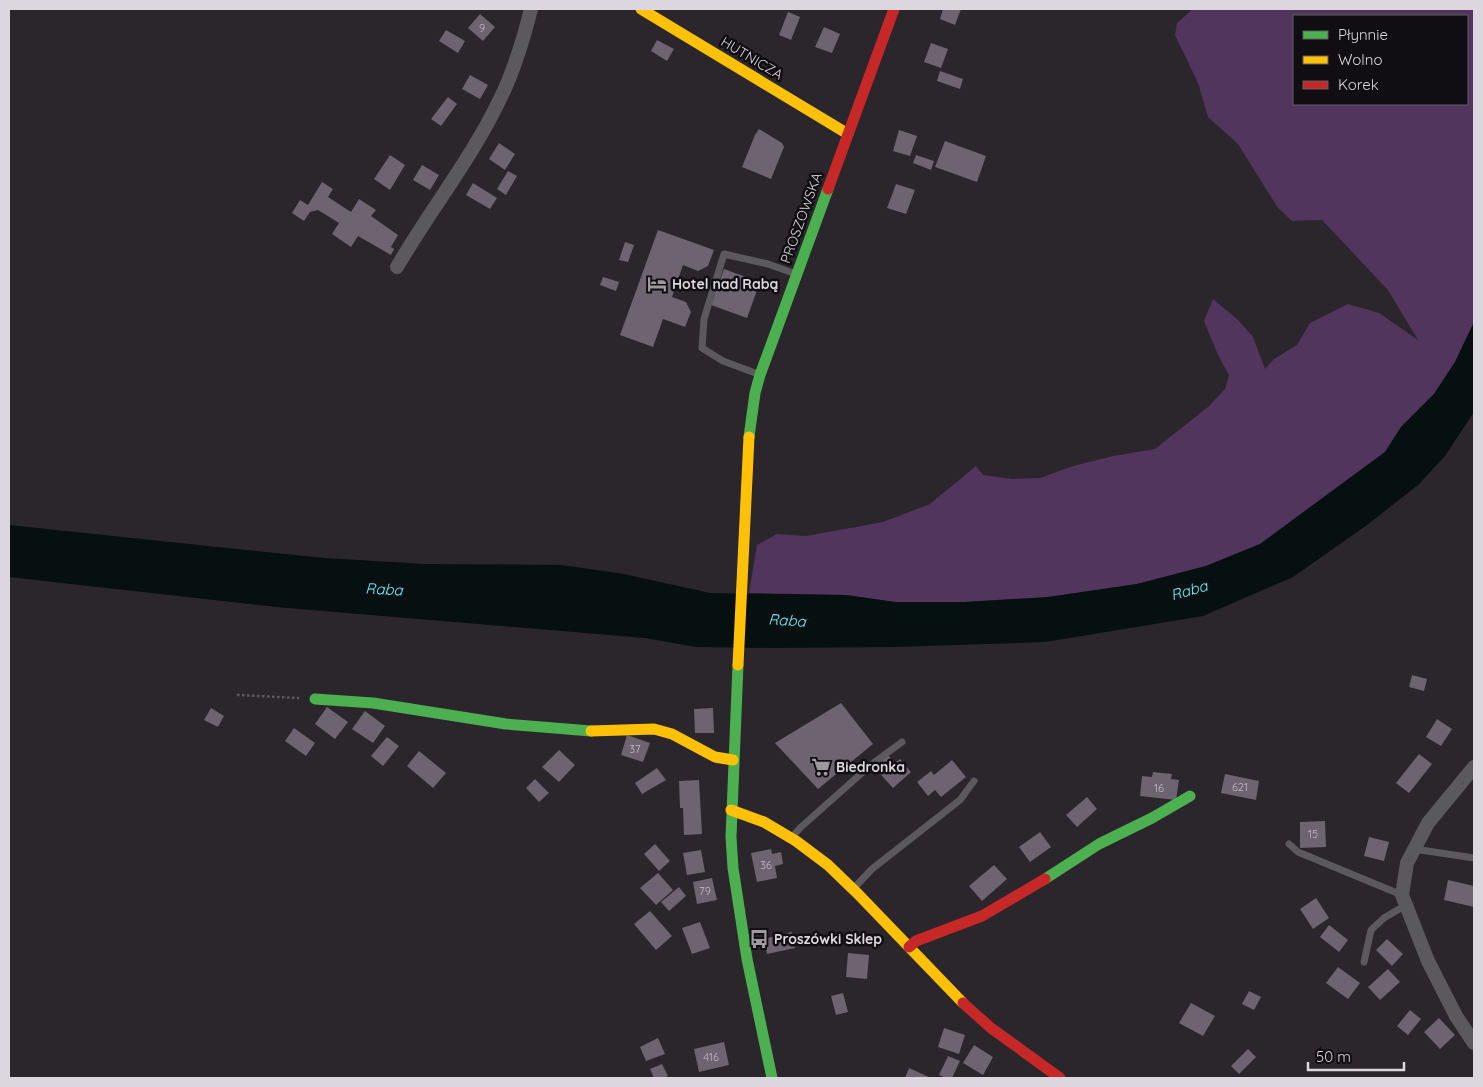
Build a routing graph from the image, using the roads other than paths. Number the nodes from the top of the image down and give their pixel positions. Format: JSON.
{"nodes":[{"id":1,"x":531,"y":9,"type":"edge"},
{"id":2,"x":641,"y":9,"type":"edge"},
{"id":3,"x":894,"y":9,"type":"edge"},
{"id":4,"x":848,"y":134,"type":"junction"},
{"id":5,"x":396,"y":267,"type":"dead end"},
{"id":6,"x":797,"y":274,"type":"junction"},
{"id":7,"x":760,"y":375,"type":"junction"},
{"id":8,"x":315,"y":699,"type":"road end"},
{"id":9,"x":902,"y":742,"type":"dead end"},
{"id":10,"x":733,"y":760,"type":"junction"},
{"id":11,"x":1474,"y":767,"type":"edge"},
{"id":12,"x":974,"y":781,"type":"dead end"},
{"id":13,"x":1190,"y":796,"type":"dead end"},
{"id":14,"x":731,"y":810,"type":"junction"},
{"id":15,"x":791,"y":838,"type":"junction"},
{"id":16,"x":1289,"y":844,"type":"dead end"},
{"id":17,"x":1414,"y":849,"type":"junction"},
{"id":18,"x":1474,"y":858,"type":"edge"},
{"id":19,"x":852,"y":889,"type":"junction"},
{"id":20,"x":1404,"y":900,"type":"junction"},
{"id":21,"x":909,"y":947,"type":"junction"},
{"id":22,"x":1364,"y":962,"type":"dead end"},
{"id":23,"x":1474,"y":1043,"type":"edge"},
{"id":24,"x":772,"y":1078,"type":"edge"},
{"id":25,"x":1060,"y":1078,"type":"edge"}],
"edges":[{"from":1,"to":5,"type":"street"},
{"from":2,"to":4,"type":"street","name":"HUTNICZA"},
{"from":3,"to":4,"type":"street","name":"PROSZOWSKA"},
{"from":4,"to":6,"type":"street","name":"PROSZOWSKA"},
{"from":6,"to":7,"type":"street","name":"PROSZOWSKA"},
{"from":6,"to":7,"type":"lane"},
{"from":7,"to":10,"type":"street","name":"PROSZOWSKA"},
{"from":8,"to":10,"type":"street"},
{"from":9,"to":15,"type":"lane"},
{"from":10,"to":14,"type":"street","name":"PROSZOWSKA"},
{"from":11,"to":17,"type":"street"},
{"from":12,"to":19,"type":"lane"},
{"from":13,"to":21,"type":"street"},
{"from":14,"to":15,"type":"street"},
{"from":14,"to":24,"type":"street","name":"PROSZOWSKA"},
{"from":15,"to":19,"type":"street"},
{"from":16,"to":20,"type":"lane"},
{"from":17,"to":18,"type":"lane"},
{"from":17,"to":20,"type":"street"},
{"from":19,"to":21,"type":"street"},
{"from":20,"to":22,"type":"lane"},
{"from":20,"to":23,"type":"street"},
{"from":21,"to":25,"type":"street"}]}
